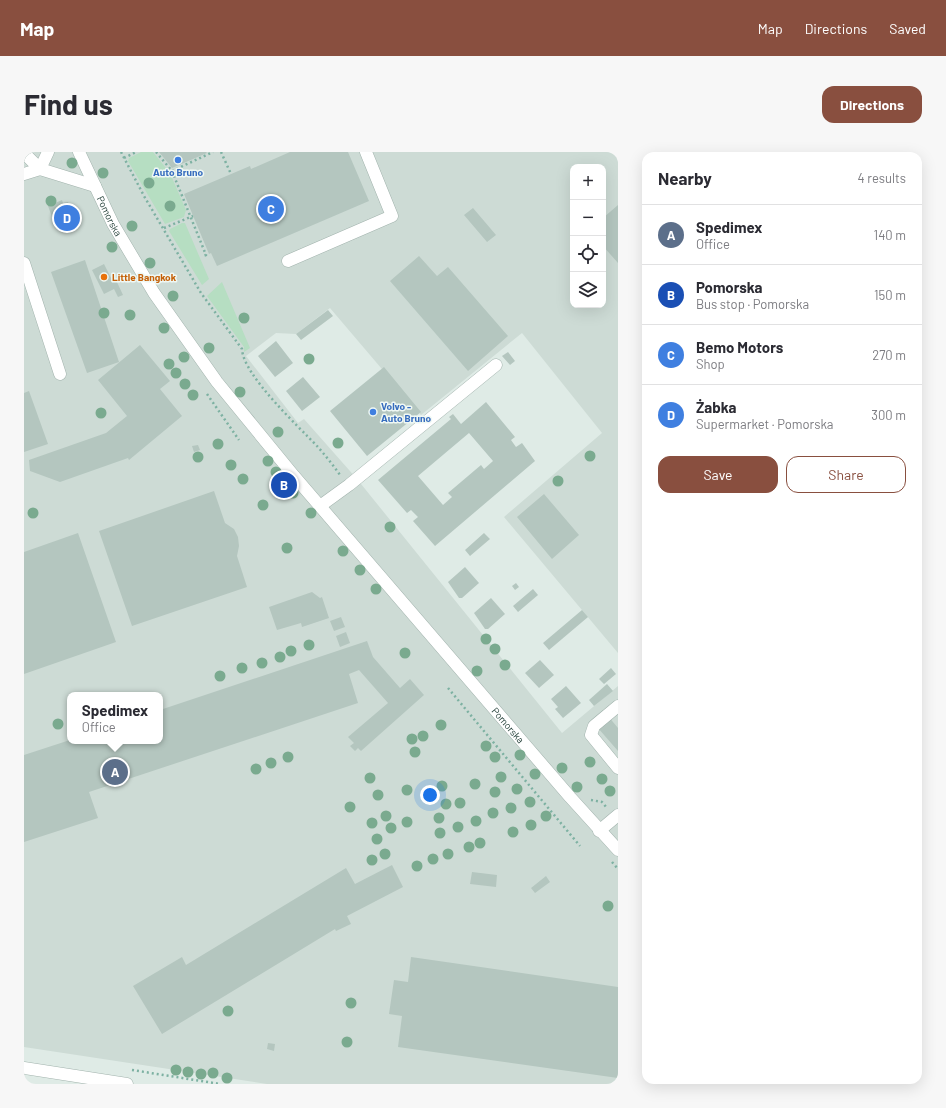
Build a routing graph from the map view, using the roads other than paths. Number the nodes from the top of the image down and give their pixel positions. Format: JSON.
{"nodes":[{"id":1,"x":48,"y":152,"type":"edge"},
{"id":2,"x":79,"y":152,"type":"edge"},
{"id":3,"x":366,"y":152,"type":"edge"},
{"id":4,"x":24,"y":153,"type":"edge"},
{"id":5,"x":40,"y":169,"type":"junction"},
{"id":6,"x":24,"y":174,"type":"edge"},
{"id":7,"x":95,"y":186,"type":"junction"},
{"id":8,"x":288,"y":261,"type":"dead end"},
{"id":9,"x":24,"y":263,"type":"edge"},
{"id":10,"x":496,"y":365,"type":"dead end"},
{"id":11,"x":60,"y":374,"type":"dead end"},
{"id":12,"x":320,"y":506,"type":"junction"},
{"id":13,"x":618,"y":706,"type":"edge"},
{"id":14,"x":618,"y":768,"type":"edge"},
{"id":15,"x":618,"y":815,"type":"edge"},
{"id":16,"x":599,"y":831,"type":"junction"},
{"id":17,"x":608,"y":841,"type":"junction"},
{"id":18,"x":618,"y":850,"type":"edge"},
{"id":19,"x":618,"y":857,"type":"edge"},
{"id":20,"x":24,"y":1068,"type":"edge"},
{"id":21,"x":127,"y":1084,"type":"edge"}],
"edges":[{"from":1,"to":5,"type":"street"},
{"from":2,"to":7,"type":"street","name":"Pomorska"},
{"from":3,"to":8,"type":"street"},
{"from":4,"to":5,"type":"street"},
{"from":5,"to":6,"type":"street"},
{"from":5,"to":7,"type":"street","name":"Pomorska"},
{"from":7,"to":12,"type":"street","name":"Pomorska"},
{"from":9,"to":11,"type":"street"},
{"from":10,"to":12,"type":"street"},
{"from":12,"to":16,"type":"street","name":"Pomorska"},
{"from":13,"to":14,"type":"street"},
{"from":15,"to":16,"type":"street"},
{"from":16,"to":17,"type":"street","name":"Pomorska"},
{"from":17,"to":18,"type":"street","name":"Pomorska"},
{"from":17,"to":19,"type":"street","name":"Pomorska"},
{"from":20,"to":21,"type":"street"}]}
